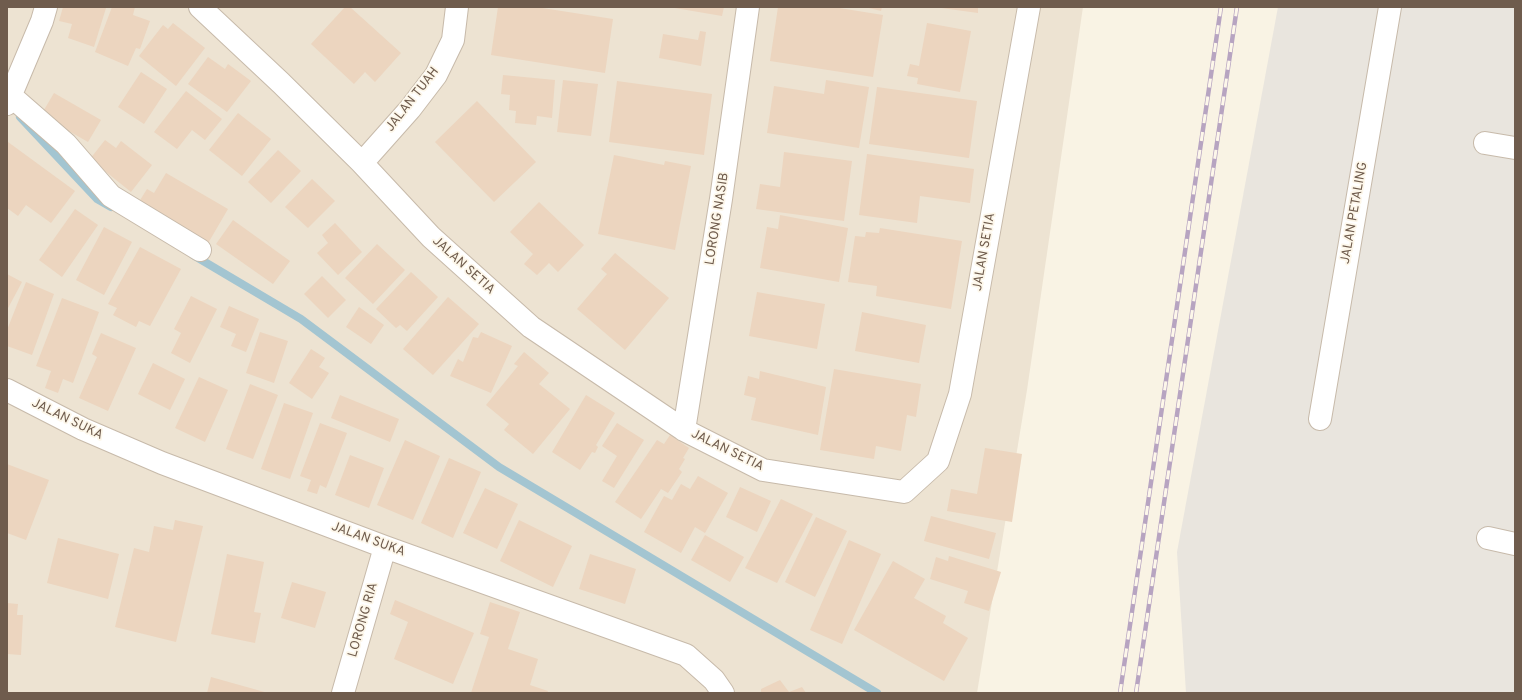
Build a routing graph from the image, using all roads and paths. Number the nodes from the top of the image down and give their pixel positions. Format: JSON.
{"nodes":[{"id":1,"x":46,"y":7,"type":"edge"},
{"id":2,"x":200,"y":7,"type":"edge"},
{"id":3,"x":456,"y":7,"type":"edge"},
{"id":4,"x":748,"y":7,"type":"edge"},
{"id":5,"x":1029,"y":7,"type":"edge"},
{"id":6,"x":1390,"y":7,"type":"edge"},
{"id":7,"x":9,"y":100,"type":"edge"},
{"id":8,"x":1485,"y":143,"type":"dead end"},
{"id":9,"x":1515,"y":148,"type":"edge"},
{"id":10,"x":362,"y":163,"type":"junction"},
{"id":11,"x":200,"y":250,"type":"dead end"},
{"id":12,"x":7,"y":390,"type":"edge"},
{"id":13,"x":1320,"y":419,"type":"dead end"},
{"id":14,"x":684,"y":430,"type":"junction"},
{"id":15,"x":1488,"y":538,"type":"dead end"},
{"id":16,"x":1515,"y":544,"type":"edge"},
{"id":17,"x":385,"y":547,"type":"junction"},
{"id":18,"x":343,"y":693,"type":"edge"},
{"id":19,"x":723,"y":693,"type":"edge"}],
"edges":[{"from":1,"to":7,"type":"street"},
{"from":2,"to":10,"type":"street","name":"JALAN SETIA"},
{"from":3,"to":10,"type":"street","name":"JALAN TUAH"},
{"from":4,"to":14,"type":"street","name":"LORONG NASIB"},
{"from":5,"to":14,"type":"street","name":"JALAN SETIA"},
{"from":6,"to":13,"type":"street","name":"JALAN PETALING"},
{"from":7,"to":11,"type":"street"},
{"from":8,"to":9,"type":"street"},
{"from":10,"to":14,"type":"street","name":"JALAN SETIA"},
{"from":12,"to":17,"type":"street","name":"JALAN SUKA"},
{"from":15,"to":16,"type":"street"},
{"from":17,"to":18,"type":"street","name":"LORONG RIA"},
{"from":17,"to":19,"type":"street","name":"JALAN SUKA"}]}
